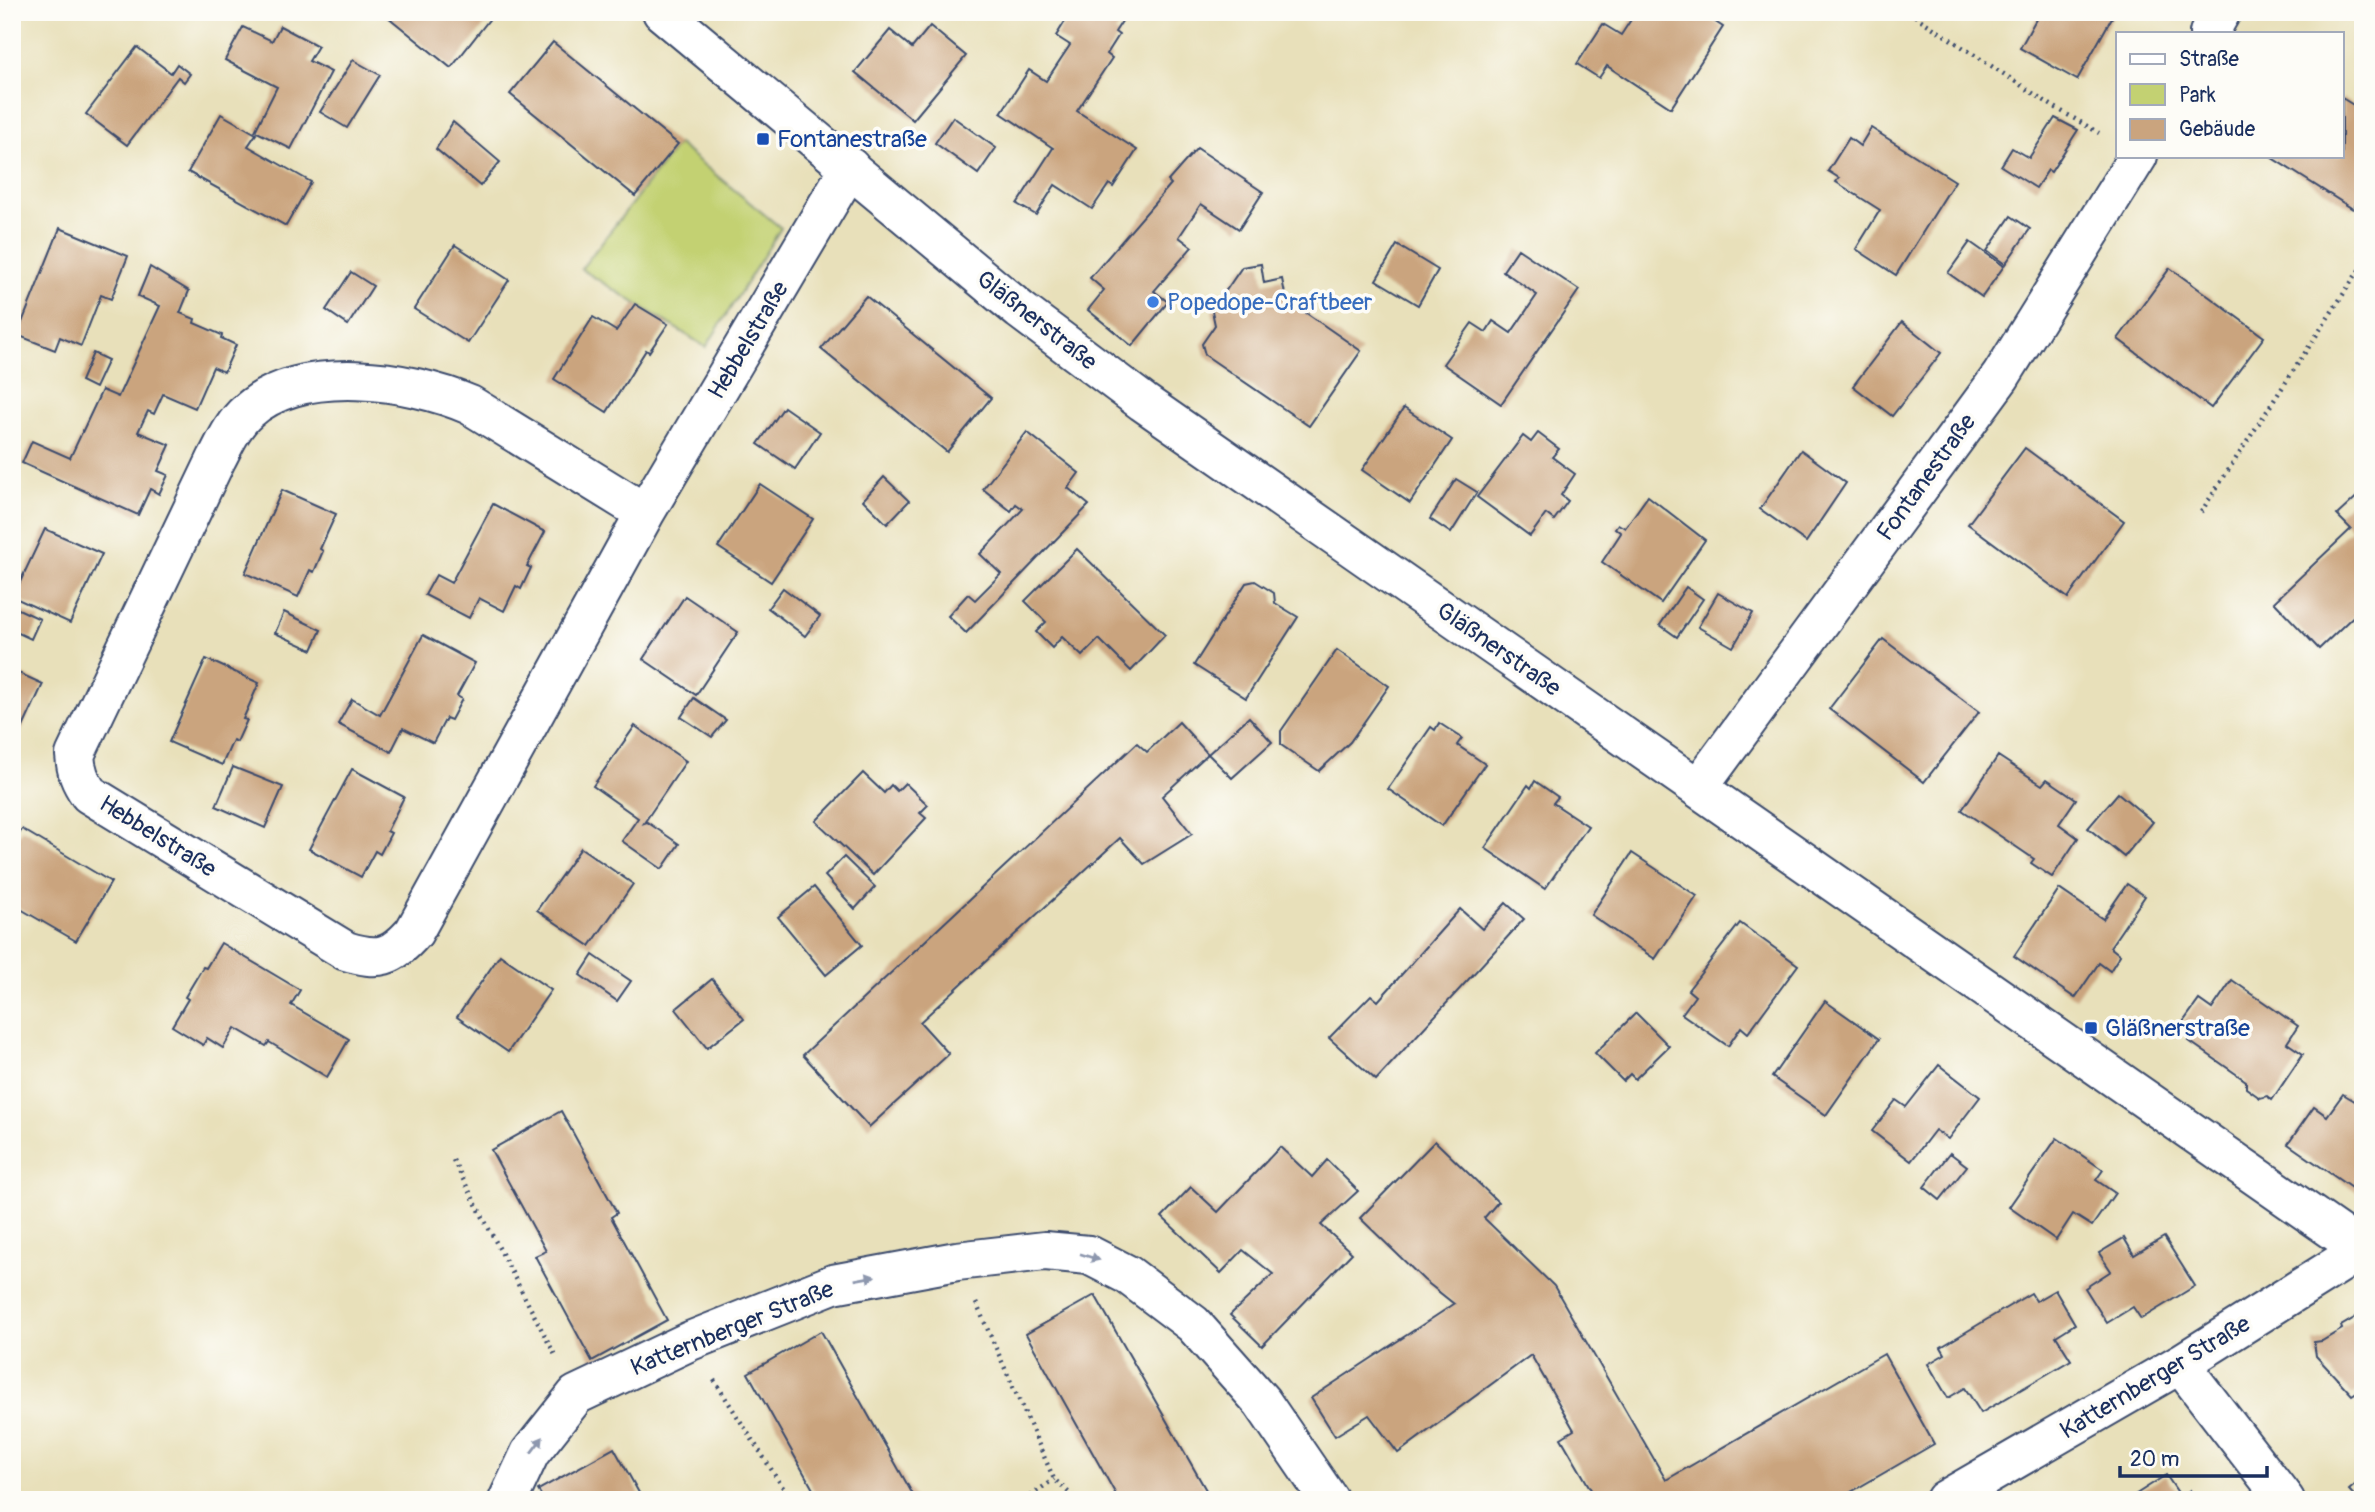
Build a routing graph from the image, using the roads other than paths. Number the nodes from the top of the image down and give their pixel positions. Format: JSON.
{"nodes":[{"id":1,"x":662,"y":12,"type":"edge"},
{"id":2,"x":2221,"y":12,"type":"edge"},
{"id":3,"x":2210,"y":32,"type":"edge"},
{"id":4,"x":2137,"y":158,"type":"edge"},
{"id":5,"x":850,"y":167,"type":"junction"},
{"id":6,"x":645,"y":513,"type":"junction"},
{"id":7,"x":1699,"y":787,"type":"junction"},
{"id":8,"x":2362,"y":1249,"type":"edge"},
{"id":9,"x":2180,"y":1364,"type":"junction"},
{"id":10,"x":508,"y":1500,"type":"edge"},
{"id":11,"x":1329,"y":1500,"type":"edge"},
{"id":12,"x":1945,"y":1500,"type":"edge"},
{"id":13,"x":2285,"y":1500,"type":"edge"}],
"edges":[{"from":1,"to":5,"type":"street","name":"Gläßnerstraße"},
{"from":2,"to":3,"type":"street"},
{"from":4,"to":7,"type":"street","name":"Fontanestraße"},
{"from":5,"to":6,"type":"street","name":"Hebbelstraße"},
{"from":5,"to":7,"type":"street","name":"Gläßnerstraße"},
{"from":6,"to":6,"type":"street","name":"Hebbelstraße"},
{"from":7,"to":8,"type":"street","name":"Gläßnerstraße"},
{"from":8,"to":9,"type":"street","name":"Katternberger Straße"},
{"from":9,"to":12,"type":"street","name":"Katternberger Straße"},
{"from":9,"to":13,"type":"street"},
{"from":10,"to":11,"type":"street","name":"Katternberger Straße","one_way":true}]}
